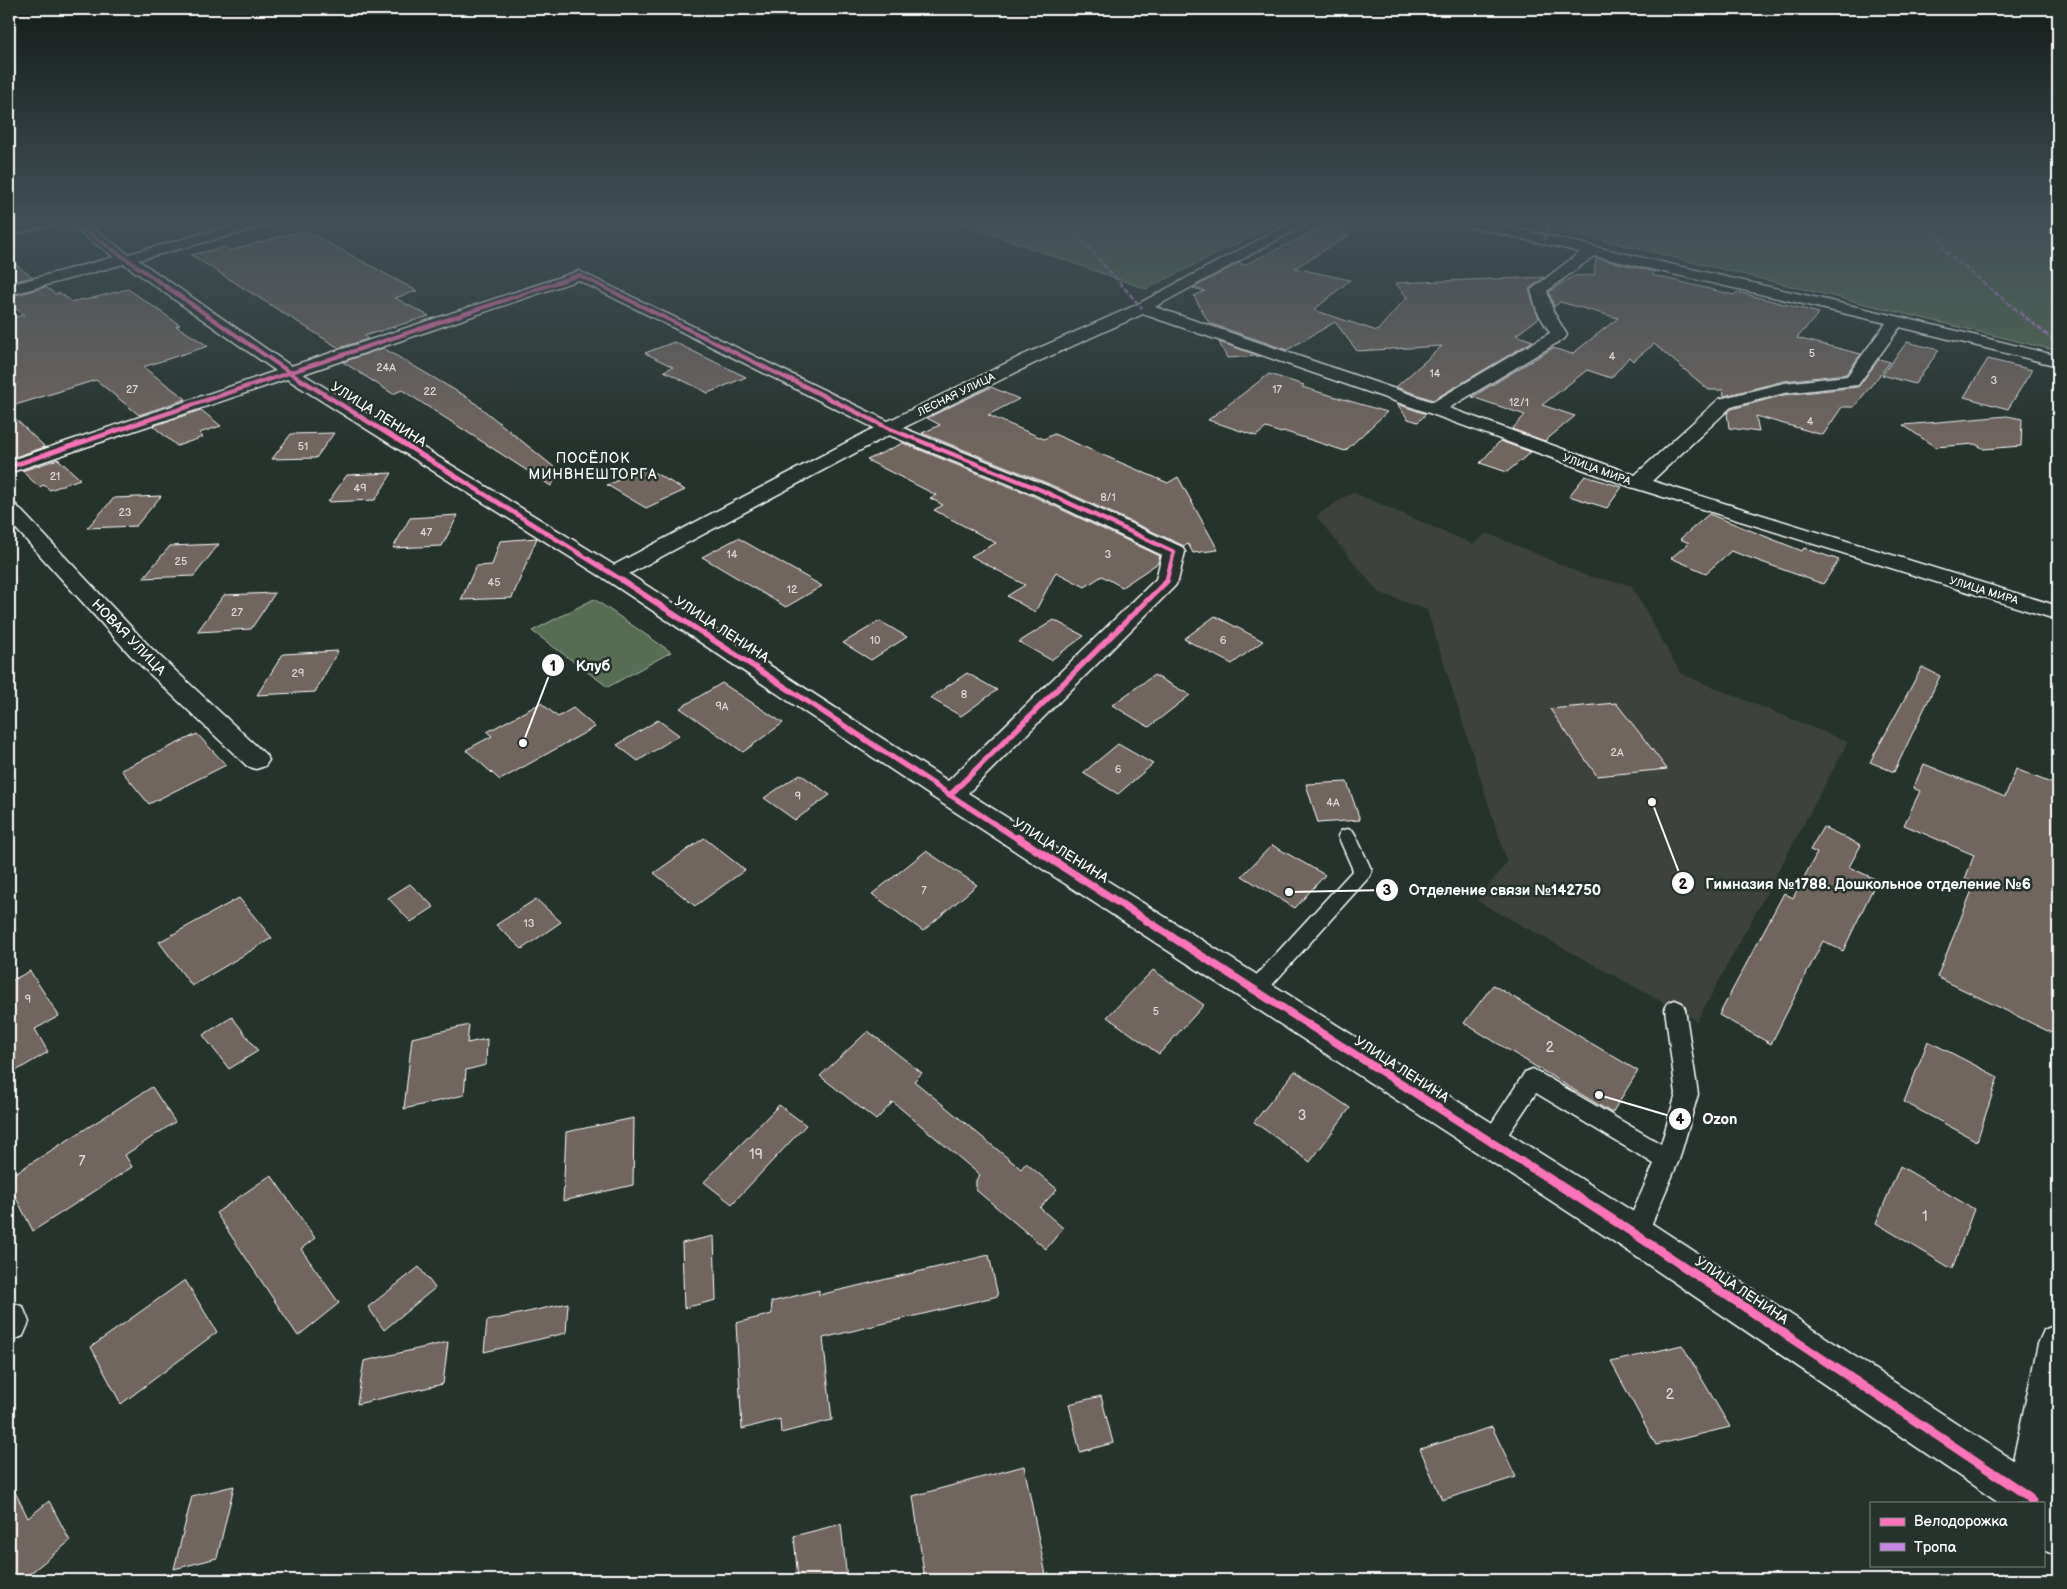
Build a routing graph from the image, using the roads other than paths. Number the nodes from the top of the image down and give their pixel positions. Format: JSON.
{"nodes":[{"id":1,"x":180,"y":296,"type":"edge"},
{"id":2,"x":517,"y":296,"type":"edge"},
{"id":3,"x":622,"y":296,"type":"edge"},
{"id":4,"x":1164,"y":296,"type":"edge"},
{"id":5,"x":1541,"y":296,"type":"edge"},
{"id":6,"x":1788,"y":296,"type":"edge"},
{"id":7,"x":1142,"y":308,"type":"junction"},
{"id":8,"x":1896,"y":321,"type":"junction"},
{"id":9,"x":2058,"y":361,"type":"edge"},
{"id":10,"x":290,"y":373,"type":"junction"},
{"id":11,"x":1435,"y":409,"type":"junction"},
{"id":12,"x":888,"y":428,"type":"junction"},
{"id":13,"x":9,"y":467,"type":"edge"},
{"id":14,"x":1638,"y":484,"type":"junction"},
{"id":15,"x":9,"y":509,"type":"edge"},
{"id":16,"x":613,"y":574,"type":"junction"},
{"id":17,"x":2058,"y":614,"type":"edge"},
{"id":18,"x":256,"y":760,"type":"dead end"},
{"id":19,"x":950,"y":795,"type":"junction"},
{"id":20,"x":1347,"y":836,"type":"dead end"},
{"id":21,"x":1256,"y":989,"type":"junction"},
{"id":22,"x":1675,"y":1009,"type":"dead end"},
{"id":23,"x":1491,"y":1141,"type":"junction"},
{"id":24,"x":1666,"y":1160,"type":"junction"},
{"id":25,"x":1635,"y":1234,"type":"junction"},
{"id":26,"x":2058,"y":1344,"type":"edge"},
{"id":27,"x":2031,"y":1502,"type":"edge"},
{"id":28,"x":2035,"y":1502,"type":"edge"},
{"id":29,"x":2044,"y":1516,"type":"edge"},
{"id":30,"x":2058,"y":1532,"type":"edge"}],
"edges":[{"from":1,"to":10,"type":"street","name":"УЛИЦА ЛЕНИНА"},
{"from":2,"to":10,"type":"street"},
{"from":3,"to":12,"type":"street"},
{"from":4,"to":7,"type":"street","name":"ЛЕСНАЯ УЛИЦА"},
{"from":5,"to":11,"type":"street"},
{"from":6,"to":8,"type":"street"},
{"from":7,"to":11,"type":"street","name":"УЛИЦА МИРА"},
{"from":7,"to":12,"type":"street","name":"ЛЕСНАЯ УЛИЦА"},
{"from":8,"to":9,"type":"street"},
{"from":8,"to":14,"type":"street"},
{"from":10,"to":13,"type":"street"},
{"from":10,"to":16,"type":"street","name":"УЛИЦА ЛЕНИНА"},
{"from":11,"to":14,"type":"street","name":"УЛИЦА МИРА"},
{"from":12,"to":16,"type":"street","name":"ЛЕСНАЯ УЛИЦА"},
{"from":12,"to":19,"type":"street"},
{"from":14,"to":17,"type":"street","name":"УЛИЦА МИРА"},
{"from":15,"to":18,"type":"street","name":"НОВАЯ УЛИЦА"},
{"from":16,"to":19,"type":"street","name":"УЛИЦА ЛЕНИНА"},
{"from":19,"to":21,"type":"street","name":"УЛИЦА ЛЕНИНА"},
{"from":20,"to":21,"type":"lane"},
{"from":21,"to":23,"type":"street","name":"УЛИЦА ЛЕНИНА"},
{"from":22,"to":24,"type":"lane"},
{"from":23,"to":24,"type":"lane"},
{"from":23,"to":25,"type":"street","name":"УЛИЦА ЛЕНИНА"},
{"from":24,"to":25,"type":"lane"},
{"from":25,"to":27,"type":"street","name":"УЛИЦА ЛЕНИНА"},
{"from":26,"to":28,"type":"street"},
{"from":29,"to":30,"type":"street","name":"УЛИЦА ЛЕНИНА"}]}
